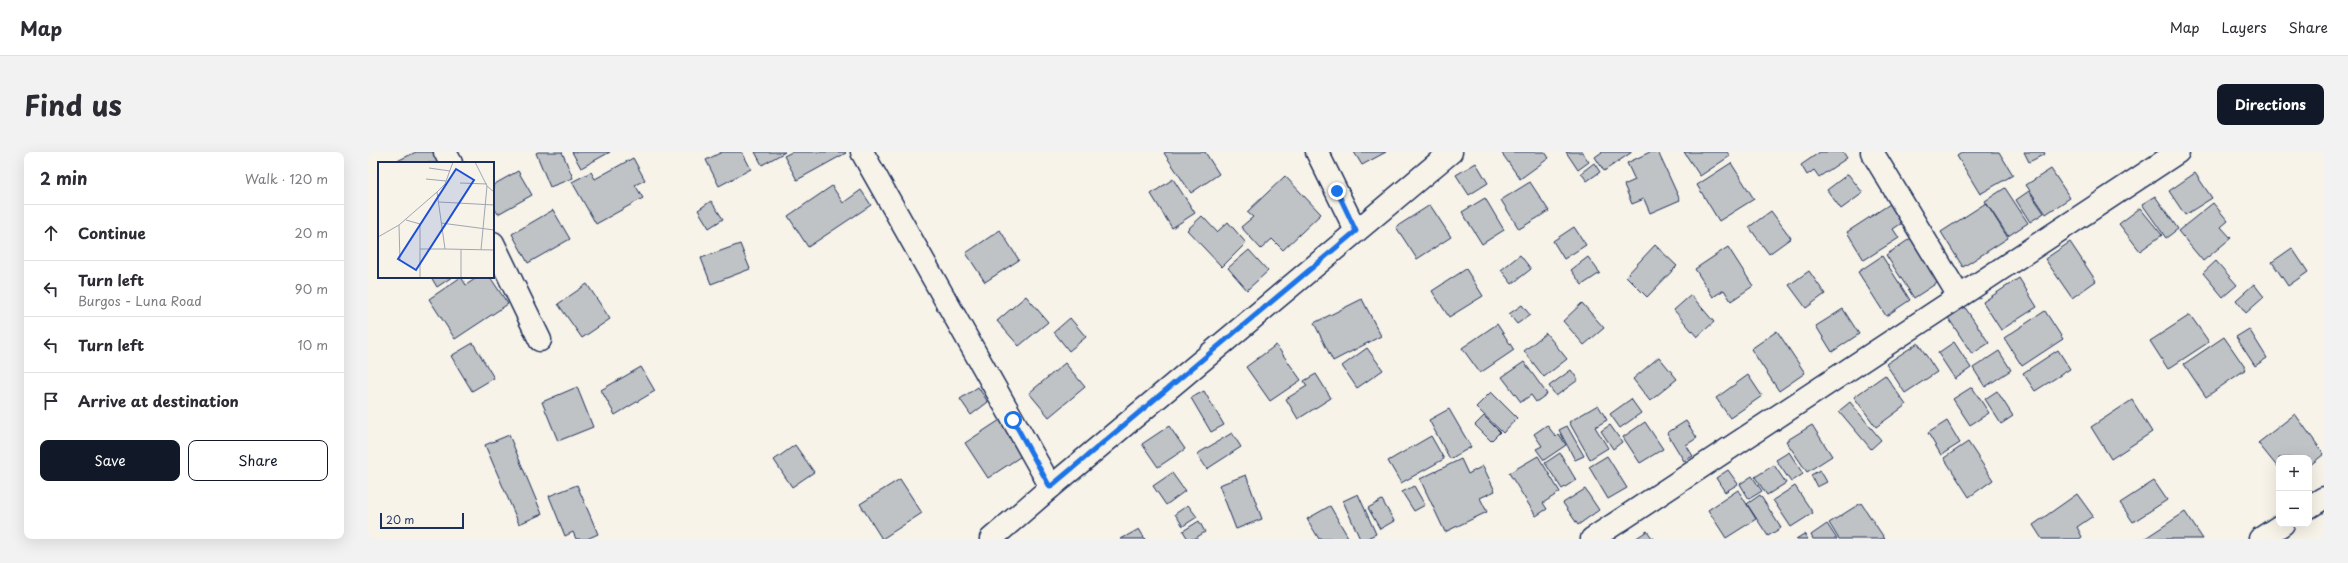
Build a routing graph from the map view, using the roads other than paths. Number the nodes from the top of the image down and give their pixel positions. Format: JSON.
{"nodes":[{"id":1,"x":445,"y":152,"type":"edge"},
{"id":2,"x":862,"y":152,"type":"edge"},
{"id":3,"x":1317,"y":152,"type":"edge"},
{"id":4,"x":1451,"y":152,"type":"edge"},
{"id":5,"x":1872,"y":152,"type":"edge"},
{"id":6,"x":2178,"y":152,"type":"edge"},
{"id":7,"x":450,"y":162,"type":"edge"},
{"id":8,"x":1356,"y":231,"type":"junction"},
{"id":9,"x":494,"y":245,"type":"edge"},
{"id":10,"x":1959,"y":296,"type":"junction"},
{"id":11,"x":540,"y":340,"type":"dead end"},
{"id":12,"x":1050,"y":487,"type":"junction"},
{"id":13,"x":2324,"y":498,"type":"edge"},
{"id":14,"x":2312,"y":505,"type":"edge"},
{"id":15,"x":2278,"y":527,"type":"edge"},
{"id":16,"x":991,"y":539,"type":"edge"},
{"id":17,"x":1592,"y":539,"type":"edge"},
{"id":18,"x":2260,"y":539,"type":"edge"}],
"edges":[{"from":1,"to":7,"type":"street"},
{"from":2,"to":12,"type":"street"},
{"from":3,"to":8,"type":"street"},
{"from":4,"to":8,"type":"street"},
{"from":5,"to":10,"type":"street"},
{"from":6,"to":10,"type":"street"},
{"from":8,"to":12,"type":"street"},
{"from":9,"to":11,"type":"street"},
{"from":10,"to":17,"type":"street"},
{"from":12,"to":16,"type":"street"},
{"from":13,"to":14,"type":"street"},
{"from":15,"to":18,"type":"street"}]}
